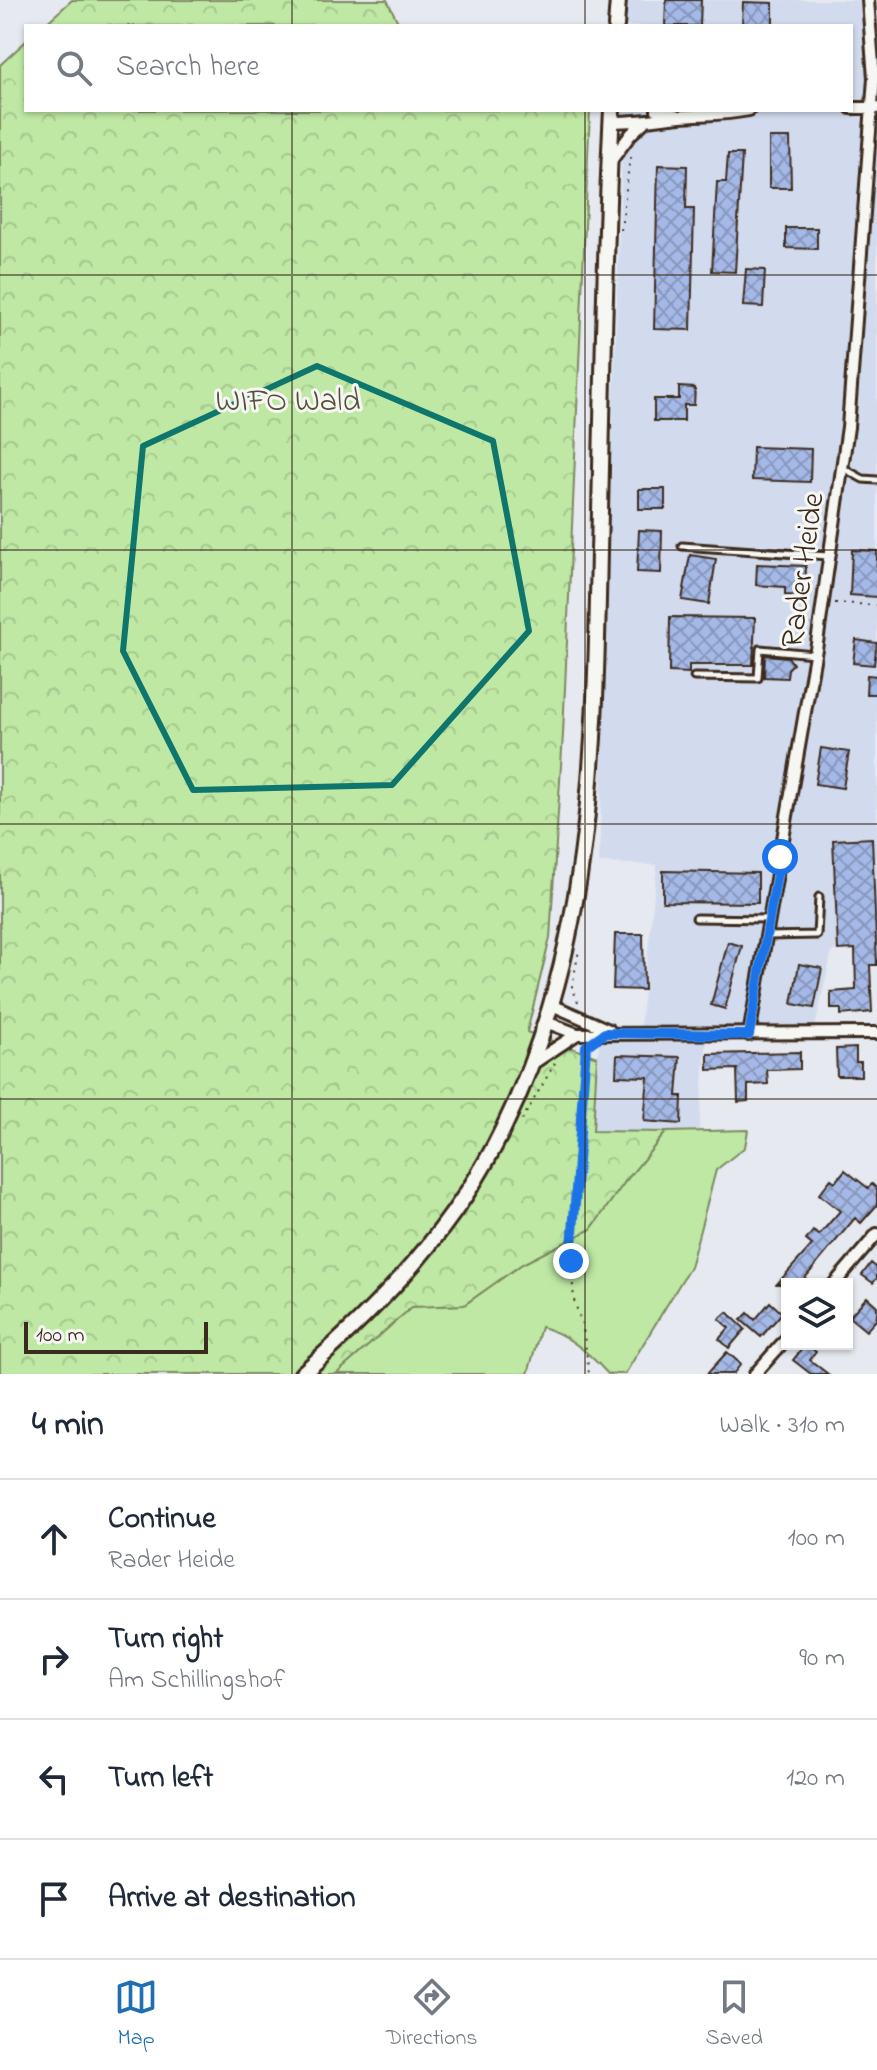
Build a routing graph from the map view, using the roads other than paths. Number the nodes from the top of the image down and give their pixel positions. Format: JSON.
{"nodes":[{"id":1,"x":618,"y":0,"type":"edge"},
{"id":2,"x":868,"y":0,"type":"edge"},
{"id":3,"x":616,"y":24,"type":"edge"},
{"id":4,"x":873,"y":108,"type":"edge"},
{"id":5,"x":665,"y":112,"type":"edge"},
{"id":6,"x":738,"y":112,"type":"edge"},
{"id":7,"x":612,"y":116,"type":"edge"},
{"id":8,"x":682,"y":116,"type":"junction"},
{"id":9,"x":644,"y":122,"type":"junction"},
{"id":10,"x":610,"y":162,"type":"junction"},
{"id":11,"x":842,"y":467,"type":"junction"},
{"id":12,"x":877,"y":480,"type":"edge"},
{"id":13,"x":682,"y":546,"type":"dead end"},
{"id":14,"x":829,"y":556,"type":"junction"},
{"id":15,"x":815,"y":654,"type":"junction"},
{"id":16,"x":694,"y":677,"type":"dead end"},
{"id":17,"x":819,"y":897,"type":"dead end"},
{"id":18,"x":696,"y":918,"type":"dead end"},
{"id":19,"x":769,"y":919,"type":"junction"},
{"id":20,"x":766,"y":936,"type":"junction"},
{"id":21,"x":552,"y":1005,"type":"junction"},
{"id":22,"x":546,"y":1022,"type":"junction"},
{"id":23,"x":619,"y":1033,"type":"junction"},
{"id":24,"x":877,"y":1033,"type":"edge"},
{"id":25,"x":577,"y":1034,"type":"junction"},
{"id":26,"x":749,"y":1035,"type":"junction"},
{"id":27,"x":530,"y":1065,"type":"junction"},
{"id":28,"x":877,"y":1234,"type":"edge"},
{"id":29,"x":839,"y":1278,"type":"edge"},
{"id":30,"x":781,"y":1345,"type":"edge"},
{"id":31,"x":302,"y":1374,"type":"edge"},
{"id":32,"x":755,"y":1374,"type":"edge"}],
"edges":[{"from":1,"to":3,"type":"main road"},
{"from":2,"to":4,"type":"street","name":"Rader Heide"},
{"from":4,"to":11,"type":"street","name":"Rader Heide"},
{"from":5,"to":8,"type":"street"},
{"from":6,"to":8,"type":"street"},
{"from":7,"to":9,"type":"street"},
{"from":7,"to":10,"type":"main road"},
{"from":8,"to":9,"type":"street"},
{"from":9,"to":10,"type":"street"},
{"from":10,"to":21,"type":"main road"},
{"from":11,"to":12,"type":"lane"},
{"from":11,"to":14,"type":"street","name":"Rader Heide"},
{"from":13,"to":14,"type":"lane"},
{"from":14,"to":15,"type":"street","name":"Rader Heide"},
{"from":15,"to":16,"type":"lane"},
{"from":15,"to":19,"type":"street","name":"Rader Heide"},
{"from":17,"to":20,"type":"lane"},
{"from":18,"to":19,"type":"lane"},
{"from":19,"to":20,"type":"street","name":"Rader Heide"},
{"from":20,"to":26,"type":"street","name":"Rader Heide"},
{"from":21,"to":22,"type":"main road"},
{"from":21,"to":23,"type":"street"},
{"from":22,"to":25,"type":"street"},
{"from":22,"to":27,"type":"main road"},
{"from":23,"to":25,"type":"street"},
{"from":23,"to":26,"type":"street"},
{"from":24,"to":26,"type":"street"},
{"from":25,"to":27,"type":"street"},
{"from":27,"to":31,"type":"main road"},
{"from":28,"to":29,"type":"street"},
{"from":30,"to":32,"type":"street"}]}
